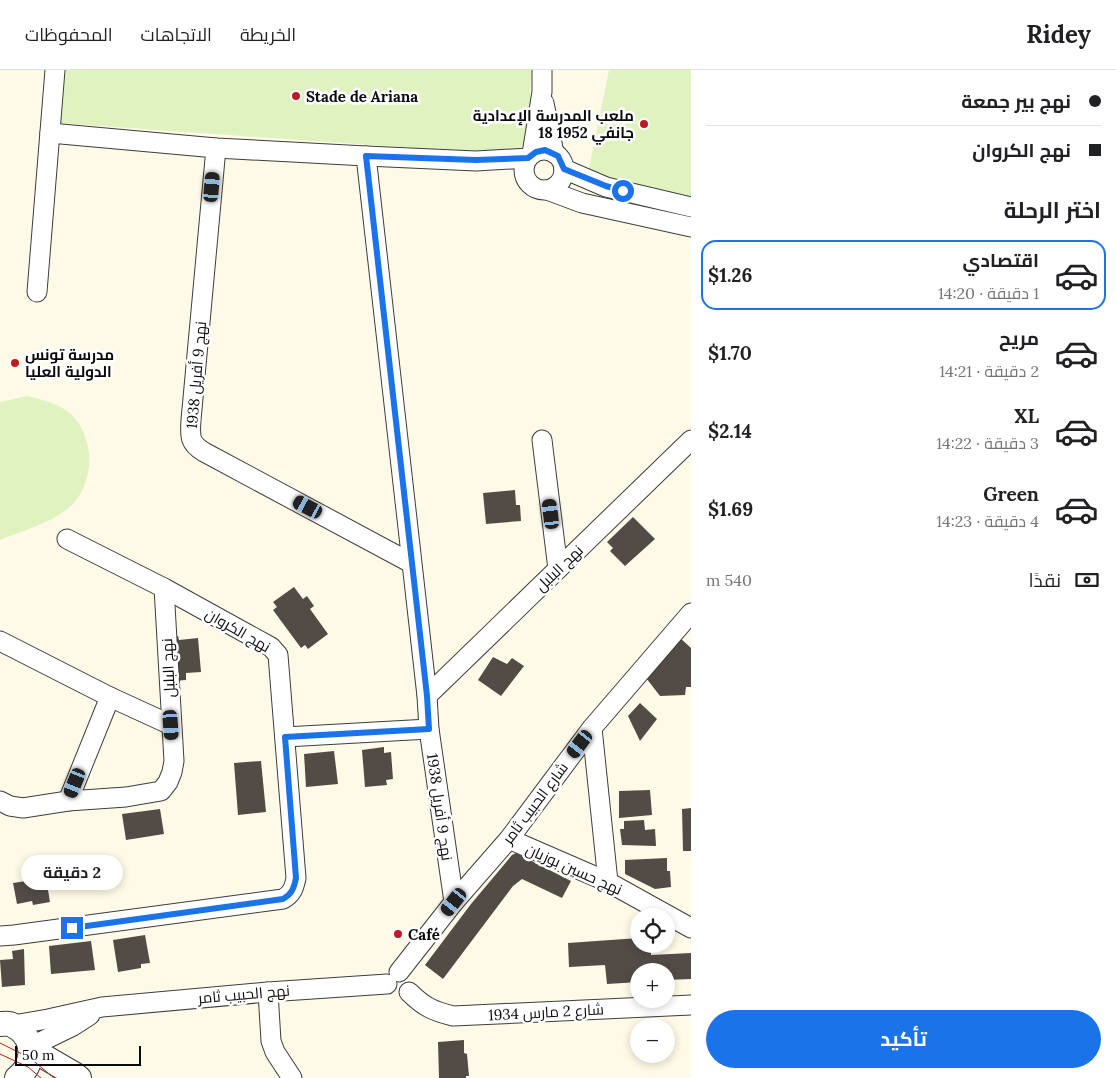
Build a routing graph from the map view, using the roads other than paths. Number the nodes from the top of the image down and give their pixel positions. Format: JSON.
{"nodes":[{"id":1,"x":55,"y":70,"type":"edge"},
{"id":2,"x":542,"y":70,"type":"edge"},
{"id":3,"x":542,"y":92,"type":"junction"},
{"id":4,"x":50,"y":133,"type":"junction"},
{"id":5,"x":216,"y":148,"type":"junction"},
{"id":6,"x":554,"y":153,"type":"junction"},
{"id":7,"x":366,"y":156,"type":"junction"},
{"id":8,"x":530,"y":156,"type":"junction"},
{"id":9,"x":476,"y":160,"type":"junction"},
{"id":10,"x":564,"y":169,"type":"junction"},
{"id":11,"x":527,"y":180,"type":"junction"},
{"id":12,"x":548,"y":190,"type":"junction"},
{"id":13,"x":691,"y":207,"type":"edge"},
{"id":14,"x":691,"y":227,"type":"edge"},
{"id":15,"x":37,"y":292,"type":"dead end"},
{"id":16,"x":542,"y":440,"type":"dead end"},
{"id":17,"x":691,"y":440,"type":"edge"},
{"id":18,"x":67,"y":539,"type":"dead end"},
{"id":19,"x":412,"y":562,"type":"junction"},
{"id":20,"x":558,"y":569,"type":"junction"},
{"id":21,"x":164,"y":588,"type":"junction"},
{"id":22,"x":691,"y":613,"type":"edge"},
{"id":23,"x":0,"y":641,"type":"edge"},
{"id":24,"x":110,"y":696,"type":"junction"},
{"id":25,"x":427,"y":696,"type":"junction"},
{"id":26,"x":171,"y":725,"type":"junction"},
{"id":27,"x":592,"y":728,"type":"junction"},
{"id":28,"x":429,"y":729,"type":"junction"},
{"id":29,"x":285,"y":737,"type":"junction"},
{"id":30,"x":68,"y":801,"type":"junction"},
{"id":31,"x":0,"y":802,"type":"edge"},
{"id":32,"x":508,"y":839,"type":"junction"},
{"id":33,"x":608,"y":882,"type":"junction"},
{"id":34,"x":454,"y":902,"type":"junction"},
{"id":35,"x":691,"y":928,"type":"edge"},
{"id":36,"x":0,"y":936,"type":"edge"},
{"id":37,"x":393,"y":978,"type":"junction"},
{"id":38,"x":268,"y":992,"type":"junction"},
{"id":39,"x":691,"y":1005,"type":"edge"},
{"id":40,"x":102,"y":1007,"type":"junction"},
{"id":41,"x":6,"y":1024,"type":"edge"},
{"id":42,"x":31,"y":1048,"type":"junction"},
{"id":43,"x":17,"y":1078,"type":"edge"},
{"id":44,"x":79,"y":1078,"type":"edge"},
{"id":45,"x":292,"y":1078,"type":"edge"}],
"edges":[{"from":1,"to":4,"type":"street"},
{"from":2,"to":3,"type":"street"},
{"from":3,"to":6,"type":"street"},
{"from":3,"to":8,"type":"street"},
{"from":4,"to":5,"type":"street"},
{"from":4,"to":15,"type":"street"},
{"from":5,"to":7,"type":"street"},
{"from":5,"to":19,"type":"street","name":"نهج 9 أفريل 1938"},
{"from":6,"to":8,"type":"street"},
{"from":6,"to":10,"type":"street"},
{"from":7,"to":9,"type":"street"},
{"from":7,"to":19,"type":"street","name":"نهج 9 أفريل 1938"},
{"from":8,"to":9,"type":"street"},
{"from":8,"to":11,"type":"street"},
{"from":9,"to":11,"type":"street"},
{"from":10,"to":12,"type":"street"},
{"from":10,"to":13,"type":"street"},
{"from":11,"to":12,"type":"street"},
{"from":12,"to":14,"type":"street"},
{"from":16,"to":20,"type":"street"},
{"from":17,"to":20,"type":"street","name":"نهج البلبل"},
{"from":18,"to":21,"type":"street","name":"نهج الكروان"},
{"from":19,"to":25,"type":"street","name":"نهج 9 أفريل 1938"},
{"from":20,"to":25,"type":"street","name":"نهج البلبل"},
{"from":21,"to":26,"type":"street","name":"نهج البلبل"},
{"from":21,"to":29,"type":"street","name":"نهج الكروان"},
{"from":22,"to":27,"type":"street","name":"شارع الحبيب ثامر"},
{"from":23,"to":24,"type":"street"},
{"from":24,"to":26,"type":"street"},
{"from":24,"to":30,"type":"street"},
{"from":25,"to":28,"type":"street","name":"نهج 9 أفريل 1938"},
{"from":26,"to":30,"type":"street","name":"نهج البلبل"},
{"from":27,"to":32,"type":"street","name":"شارع الحبيب ثامر"},
{"from":27,"to":33,"type":"street"},
{"from":28,"to":29,"type":"street"},
{"from":28,"to":34,"type":"street","name":"نهج 9 أفريل 1938"},
{"from":29,"to":36,"type":"street","name":"نهج الكروان"},
{"from":30,"to":31,"type":"street","name":"نهج البلبل"},
{"from":32,"to":33,"type":"street","name":"نهج حسين بوزيان"},
{"from":32,"to":34,"type":"street","name":"شارع الحبيب ثامر"},
{"from":33,"to":35,"type":"street","name":"نهج حسين بوزيان"},
{"from":34,"to":37,"type":"street","name":"شارع الحبيب ثامر"},
{"from":37,"to":38,"type":"street","name":"نهج الحبيب ثامر"},
{"from":37,"to":39,"type":"street","name":"شارع 2 مارس 1934"},
{"from":38,"to":40,"type":"street","name":"نهج الحبيب ثامر"},
{"from":38,"to":45,"type":"street"},
{"from":40,"to":41,"type":"street","name":"نهج الحبيب ثامر"},
{"from":40,"to":42,"type":"street","name":"نهج الحبيب ثامر"},
{"from":41,"to":42,"type":"street"},
{"from":42,"to":43,"type":"street"},
{"from":42,"to":44,"type":"street"}]}
